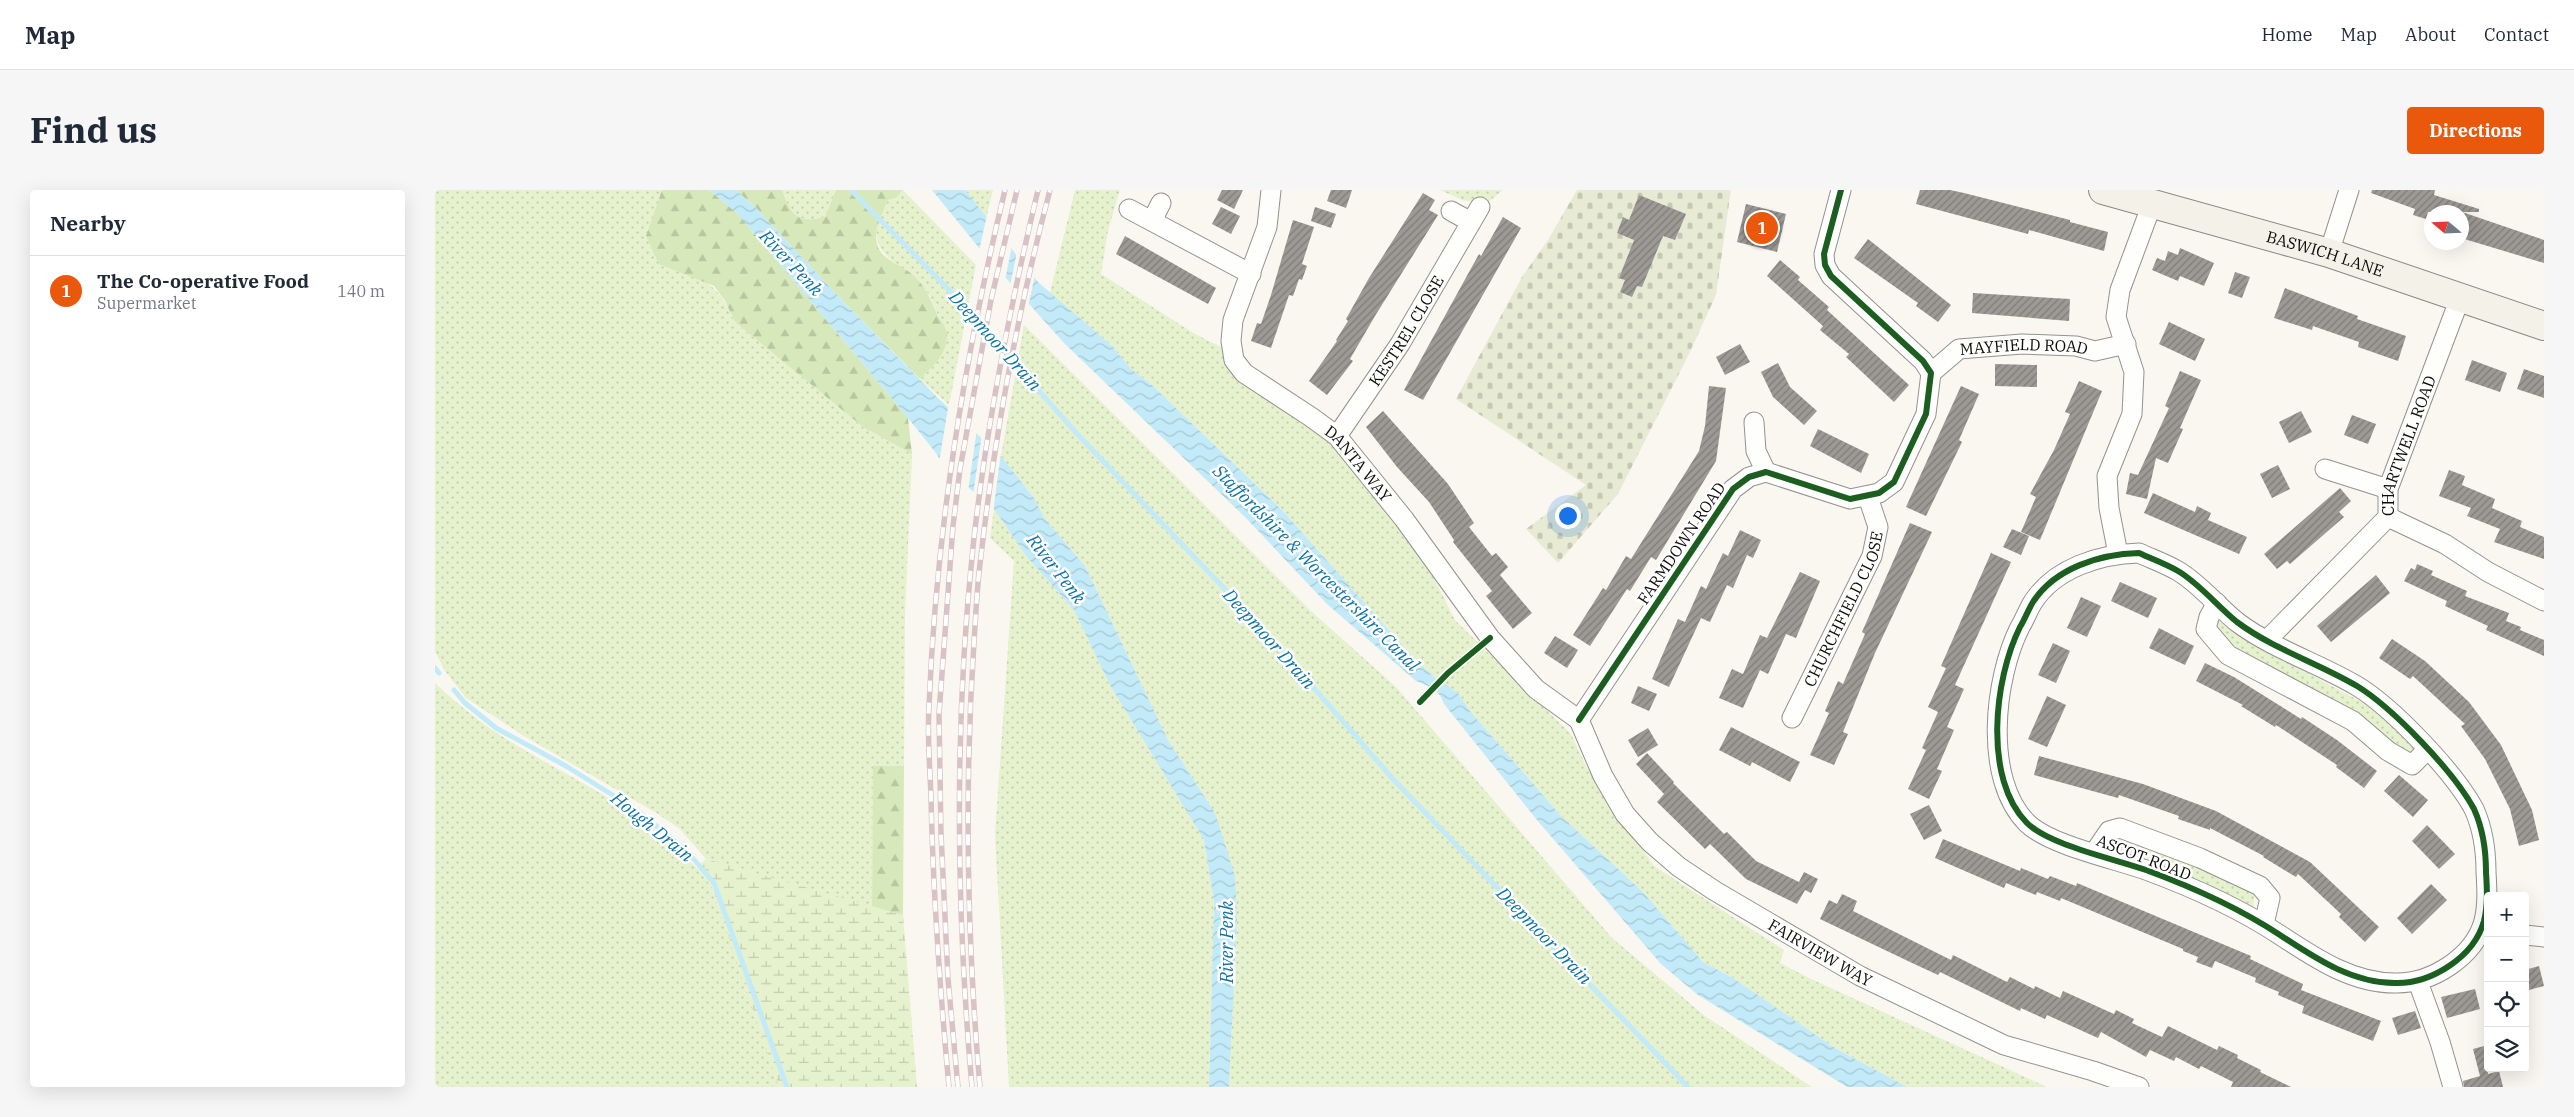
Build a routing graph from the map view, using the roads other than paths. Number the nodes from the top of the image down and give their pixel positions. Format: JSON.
{"nodes":[{"id":1,"x":1271,"y":190,"type":"edge"},
{"id":2,"x":1841,"y":190,"type":"edge"},
{"id":3,"x":2103,"y":190,"type":"edge"},
{"id":4,"x":2349,"y":190,"type":"edge"},
{"id":5,"x":1161,"y":203,"type":"dead end"},
{"id":6,"x":2152,"y":204,"type":"junction"},
{"id":7,"x":1129,"y":209,"type":"dead end"},
{"id":8,"x":1451,"y":211,"type":"dead end"},
{"id":9,"x":1152,"y":220,"type":"junction"},
{"id":10,"x":2329,"y":253,"type":"junction"},
{"id":11,"x":1251,"y":274,"type":"junction"},
{"id":12,"x":2460,"y":298,"type":"junction"},
{"id":13,"x":2544,"y":326,"type":"edge"},
{"id":14,"x":2126,"y":344,"type":"junction"},
{"id":15,"x":1931,"y":373,"type":"junction"},
{"id":16,"x":1754,"y":422,"type":"dead end"},
{"id":17,"x":1337,"y":436,"type":"junction"},
{"id":18,"x":2325,"y":469,"type":"dead end"},
{"id":19,"x":1766,"y":472,"type":"junction"},
{"id":20,"x":2388,"y":489,"type":"junction"},
{"id":21,"x":1868,"y":497,"type":"junction"},
{"id":22,"x":2387,"y":517,"type":"junction"},
{"id":23,"x":2118,"y":554,"type":"junction"},
{"id":24,"x":2544,"y":600,"type":"edge"},
{"id":25,"x":2217,"y":603,"type":"junction"},
{"id":26,"x":2268,"y":639,"type":"junction"},
{"id":27,"x":1791,"y":718,"type":"dead end"},
{"id":28,"x":1579,"y":720,"type":"junction"},
{"id":29,"x":2428,"y":749,"type":"junction"},
{"id":30,"x":2094,"y":853,"type":"junction"},
{"id":31,"x":2487,"y":892,"type":"edge"},
{"id":32,"x":2264,"y":924,"type":"junction"},
{"id":33,"x":2484,"y":927,"type":"edge"},
{"id":34,"x":2529,"y":935,"type":"edge"},
{"id":35,"x":2544,"y":937,"type":"edge"},
{"id":36,"x":2418,"y":982,"type":"junction"},
{"id":37,"x":2139,"y":1087,"type":"edge"},
{"id":38,"x":2453,"y":1087,"type":"edge"}],
"edges":[{"from":1,"to":11,"type":"street","name":"DANTA WAY"},
{"from":2,"to":15,"type":"street"},
{"from":3,"to":6,"type":"street","name":"BASWICH LANE"},
{"from":4,"to":10,"type":"street"},
{"from":5,"to":9,"type":"street"},
{"from":6,"to":10,"type":"street","name":"BASWICH LANE"},
{"from":6,"to":14,"type":"street"},
{"from":7,"to":9,"type":"street"},
{"from":8,"to":17,"type":"street","name":"KESTREL CLOSE"},
{"from":9,"to":11,"type":"street"},
{"from":10,"to":12,"type":"street","name":"BASWICH LANE"},
{"from":11,"to":17,"type":"street","name":"DANTA WAY"},
{"from":12,"to":13,"type":"street","name":"BASWICH LANE"},
{"from":12,"to":20,"type":"street","name":"CHARTWELL ROAD"},
{"from":14,"to":15,"type":"street","name":"MAYFIELD ROAD"},
{"from":14,"to":23,"type":"street"},
{"from":15,"to":21,"type":"street"},
{"from":16,"to":19,"type":"street"},
{"from":17,"to":28,"type":"street","name":"DANTA WAY"},
{"from":18,"to":20,"type":"street"},
{"from":19,"to":21,"type":"street"},
{"from":19,"to":28,"type":"street","name":"FARMDOWN ROAD"},
{"from":20,"to":22,"type":"street","name":"CHARTWELL ROAD"},
{"from":21,"to":27,"type":"street","name":"CHURCHFIELD CLOSE"},
{"from":22,"to":24,"type":"street"},
{"from":22,"to":26,"type":"street","name":"CHARTWELL ROAD"},
{"from":23,"to":25,"type":"street","name":"ASCOT ROAD"},
{"from":23,"to":30,"type":"street","name":"ASCOT ROAD"},
{"from":25,"to":26,"type":"street","name":"ASCOT ROAD"},
{"from":25,"to":29,"type":"street"},
{"from":26,"to":29,"type":"street","name":"ASCOT ROAD"},
{"from":28,"to":37,"type":"street","name":"FAIRVIEW WAY"},
{"from":29,"to":31,"type":"street","name":"ASCOT ROAD"},
{"from":30,"to":32,"type":"street","name":"ASCOT ROAD"},
{"from":30,"to":32,"type":"street","name":"ASCOT ROAD"},
{"from":32,"to":36,"type":"street","name":"ASCOT ROAD"},
{"from":33,"to":36,"type":"street","name":"ASCOT ROAD"},
{"from":34,"to":35,"type":"street"},
{"from":36,"to":38,"type":"street"}]}
